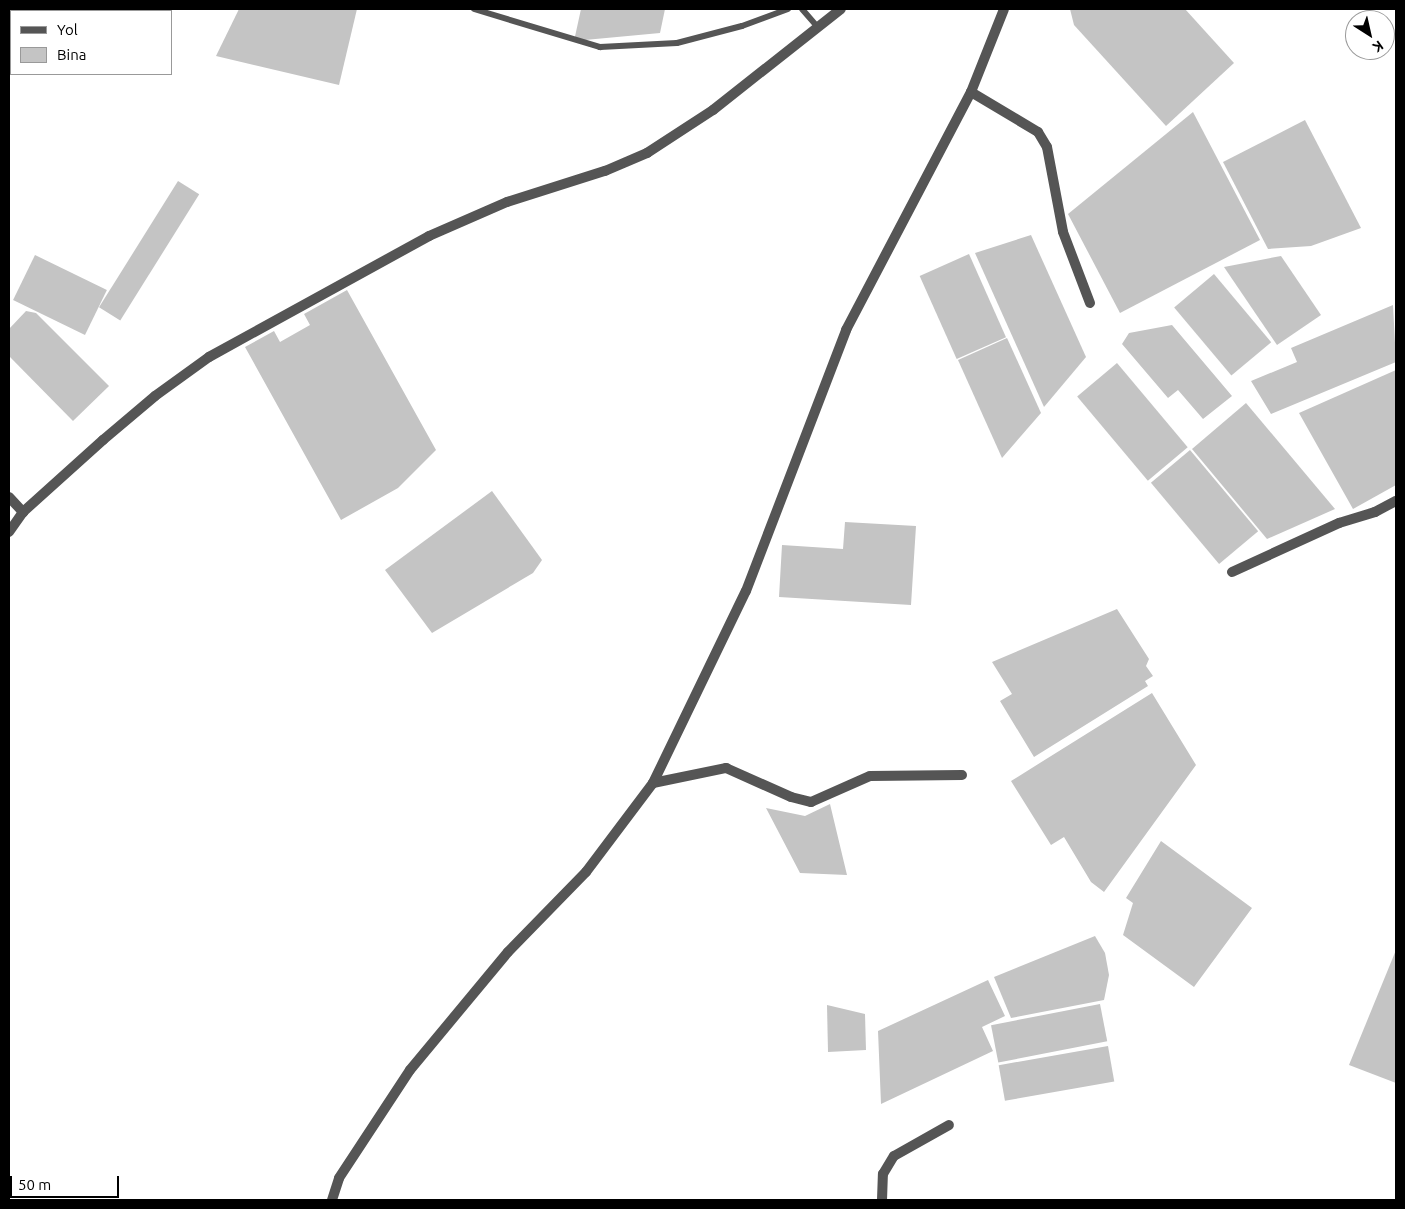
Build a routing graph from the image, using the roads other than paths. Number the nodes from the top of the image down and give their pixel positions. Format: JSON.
{"nodes":[{"id":1,"x":474,"y":9,"type":"edge"},
{"id":2,"x":788,"y":9,"type":"edge"},
{"id":3,"x":802,"y":9,"type":"edge"},
{"id":4,"x":841,"y":9,"type":"edge"},
{"id":5,"x":1004,"y":9,"type":"edge"},
{"id":6,"x":817,"y":26,"type":"junction"},
{"id":7,"x":971,"y":92,"type":"junction"},
{"id":8,"x":1090,"y":302,"type":"dead end"},
{"id":9,"x":9,"y":496,"type":"edge"},
{"id":10,"x":1396,"y":501,"type":"edge"},
{"id":11,"x":23,"y":512,"type":"junction"},
{"id":12,"x":9,"y":532,"type":"edge"},
{"id":13,"x":1232,"y":572,"type":"dead end"},
{"id":14,"x":962,"y":775,"type":"dead end"},
{"id":15,"x":652,"y":783,"type":"junction"},
{"id":16,"x":949,"y":1125,"type":"dead end"},
{"id":17,"x":332,"y":1200,"type":"edge"},
{"id":18,"x":882,"y":1200,"type":"edge"}],
"edges":[{"from":1,"to":2,"type":"lane"},
{"from":3,"to":6,"type":"lane"},
{"from":4,"to":6,"type":"street"},
{"from":5,"to":7,"type":"street"},
{"from":6,"to":11,"type":"street"},
{"from":7,"to":8,"type":"street"},
{"from":7,"to":15,"type":"street"},
{"from":9,"to":11,"type":"street"},
{"from":10,"to":13,"type":"street"},
{"from":11,"to":12,"type":"street"},
{"from":14,"to":15,"type":"street"},
{"from":15,"to":17,"type":"street"},
{"from":16,"to":18,"type":"street"}]}
